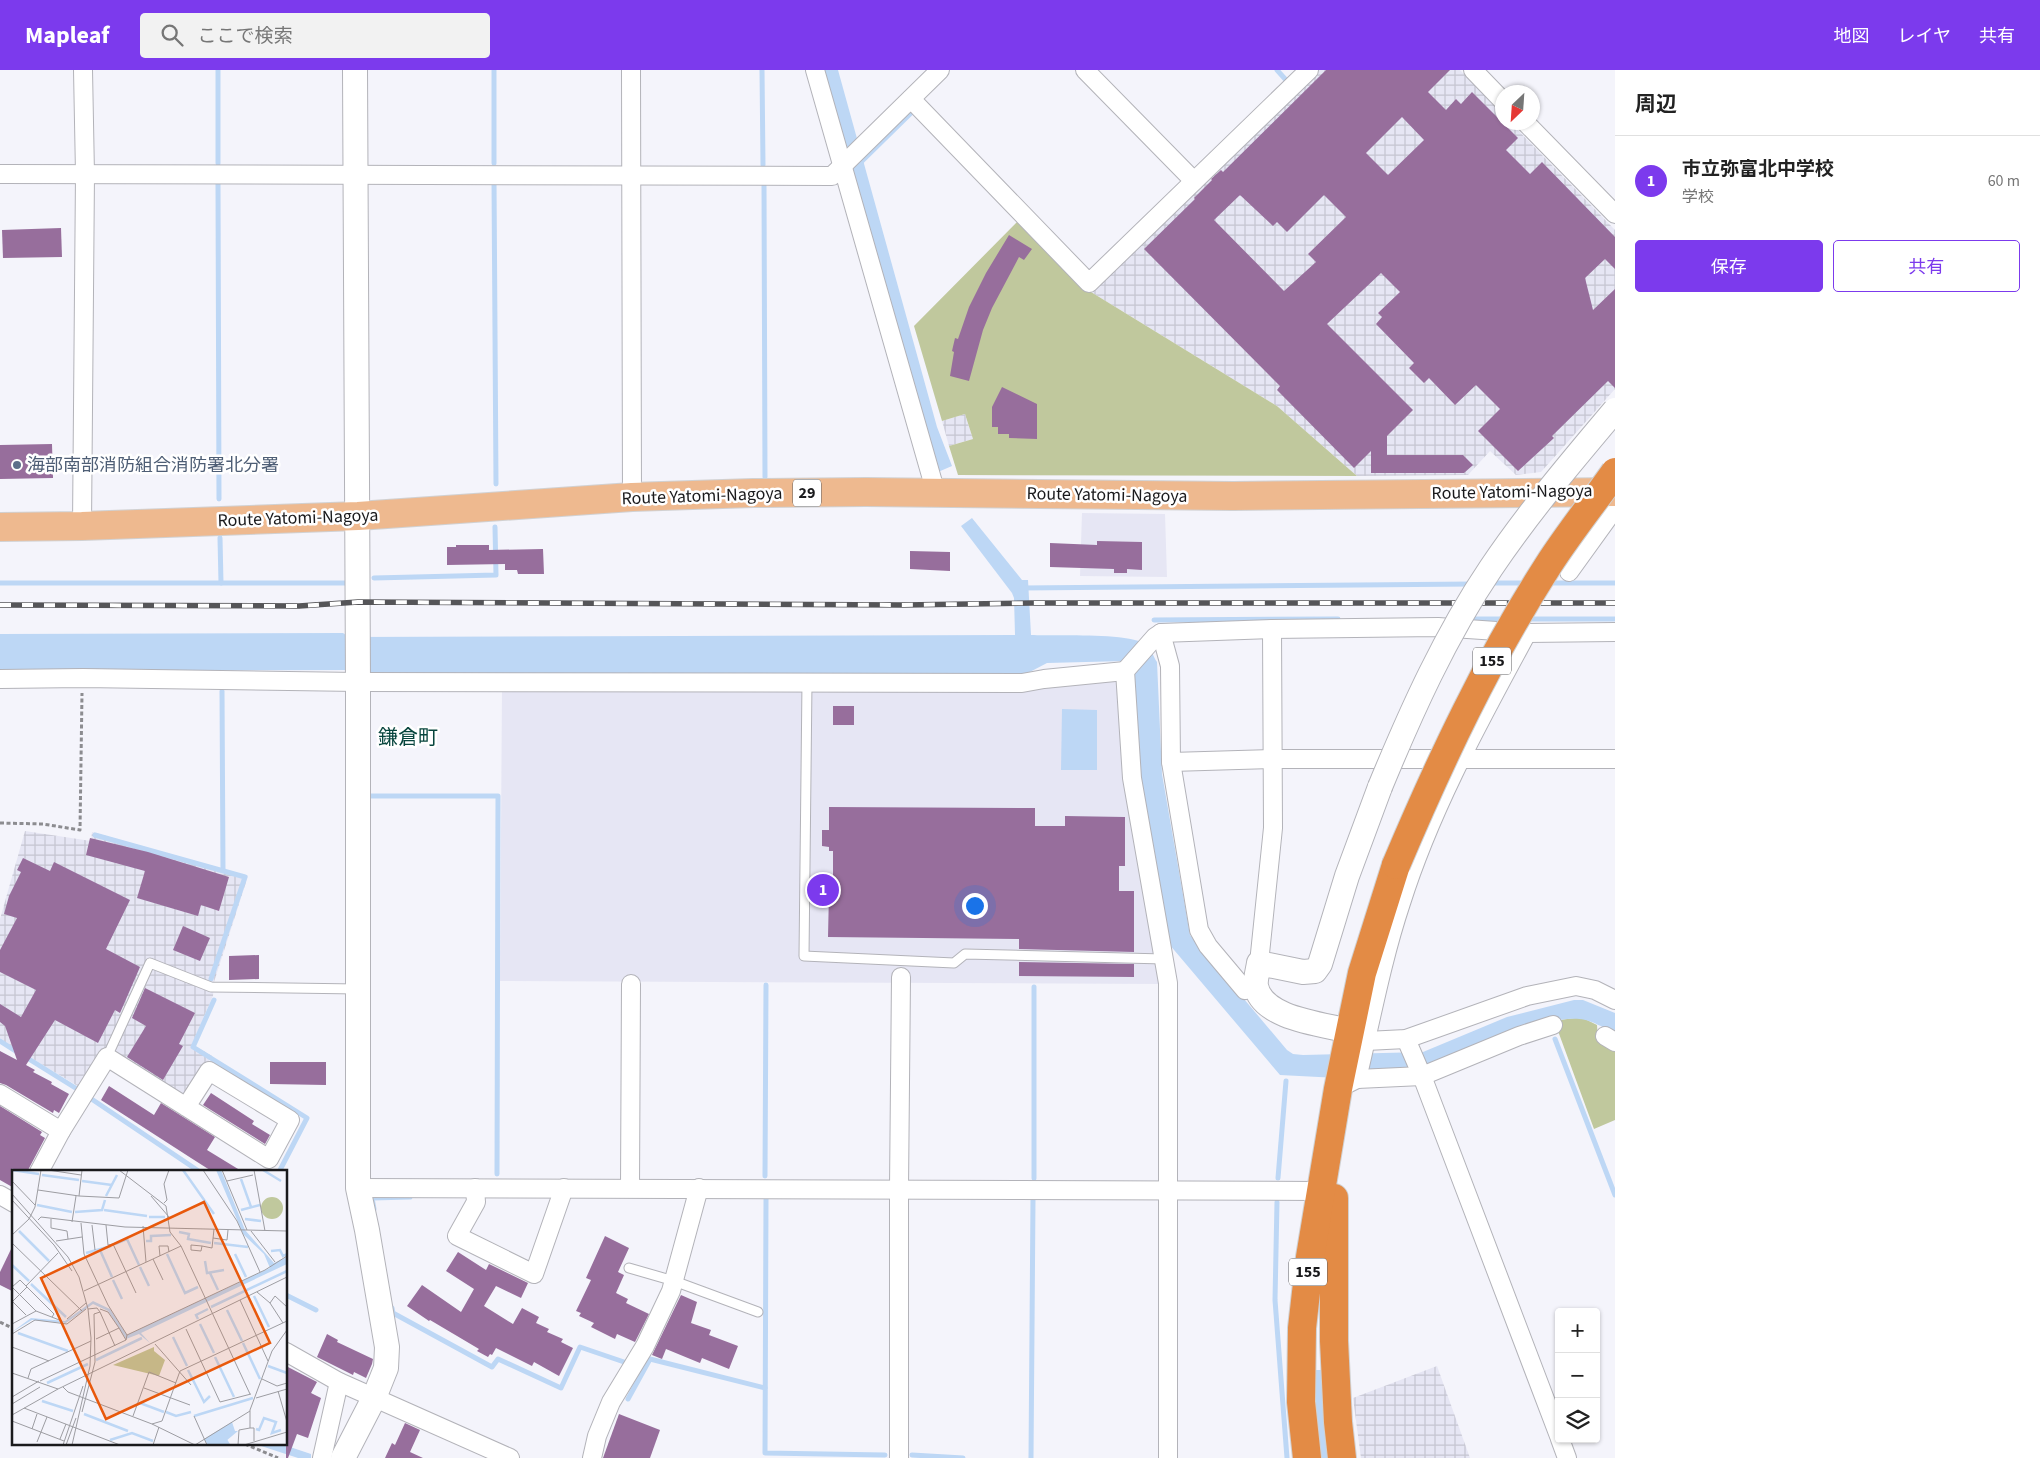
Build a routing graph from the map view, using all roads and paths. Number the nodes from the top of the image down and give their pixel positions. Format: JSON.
{"nodes":[{"id":1,"x":83,"y":70,"type":"edge"},
{"id":2,"x":355,"y":70,"type":"edge"},
{"id":3,"x":631,"y":70,"type":"edge"},
{"id":4,"x":815,"y":70,"type":"edge"},
{"id":5,"x":940,"y":70,"type":"edge"},
{"id":6,"x":1085,"y":70,"type":"edge"},
{"id":7,"x":1309,"y":70,"type":"edge"},
{"id":8,"x":1473,"y":70,"type":"edge"},
{"id":9,"x":1495,"y":93,"type":"edge"},
{"id":10,"x":911,"y":99,"type":"junction"},
{"id":11,"x":1532,"y":130,"type":"edge"},
{"id":12,"x":844,"y":164,"type":"junction"},
{"id":13,"x":0,"y":174,"type":"edge"},
{"id":14,"x":85,"y":174,"type":"junction"},
{"id":15,"x":355,"y":176,"type":"junction"},
{"id":16,"x":630,"y":176,"type":"junction"},
{"id":17,"x":1194,"y":181,"type":"junction"},
{"id":18,"x":1615,"y":214,"type":"edge"},
{"id":19,"x":1615,"y":410,"type":"edge"},
{"id":20,"x":1615,"y":472,"type":"edge"},
{"id":21,"x":1615,"y":492,"type":"edge"},
{"id":22,"x":936,"y":493,"type":"junction"},
{"id":23,"x":632,"y":497,"type":"junction"},
{"id":24,"x":1615,"y":508,"type":"edge"},
{"id":25,"x":358,"y":516,"type":"junction"},
{"id":26,"x":82,"y":526,"type":"junction"},
{"id":27,"x":0,"y":527,"type":"edge"},
{"id":28,"x":1569,"y":572,"type":"dead end"},
{"id":29,"x":1272,"y":629,"type":"junction"},
{"id":30,"x":1615,"y":632,"type":"edge"},
{"id":31,"x":1528,"y":633,"type":"junction"},
{"id":32,"x":1157,"y":637,"type":"junction"},
{"id":33,"x":1126,"y":670,"type":"junction"},
{"id":34,"x":358,"y":677,"type":"junction"},
{"id":35,"x":83,"y":678,"type":"junction"},
{"id":36,"x":0,"y":679,"type":"edge"},
{"id":37,"x":807,"y":682,"type":"junction"},
{"id":38,"x":1273,"y":759,"type":"junction"},
{"id":39,"x":1615,"y":759,"type":"edge"},
{"id":40,"x":1459,"y":760,"type":"junction"},
{"id":41,"x":1170,"y":762,"type":"junction"},
{"id":42,"x":0,"y":823,"type":"edge"},
{"id":43,"x":1164,"y":959,"type":"junction"},
{"id":44,"x":901,"y":968,"type":"junction"},
{"id":45,"x":1257,"y":974,"type":"junction"},
{"id":46,"x":631,"y":984,"type":"dead end"},
{"id":47,"x":358,"y":989,"type":"junction"},
{"id":48,"x":1615,"y":1000,"type":"edge"},
{"id":49,"x":1553,"y":1025,"type":"dead end"},
{"id":50,"x":1354,"y":1039,"type":"junction"},
{"id":51,"x":1406,"y":1039,"type":"junction"},
{"id":52,"x":107,"y":1057,"type":"junction"},
{"id":53,"x":1422,"y":1076,"type":"junction"},
{"id":54,"x":1345,"y":1082,"type":"junction"},
{"id":55,"x":0,"y":1094,"type":"edge"},
{"id":56,"x":186,"y":1107,"type":"junction"},
{"id":57,"x":61,"y":1131,"type":"junction"},
{"id":58,"x":40,"y":1170,"type":"edge"},
{"id":59,"x":358,"y":1188,"type":"junction"},
{"id":60,"x":476,"y":1188,"type":"junction"},
{"id":61,"x":564,"y":1188,"type":"junction"},
{"id":62,"x":630,"y":1188,"type":"junction"},
{"id":63,"x":699,"y":1188,"type":"junction"},
{"id":64,"x":899,"y":1189,"type":"junction"},
{"id":65,"x":1168,"y":1190,"type":"junction"},
{"id":66,"x":1320,"y":1191,"type":"junction"},
{"id":67,"x":0,"y":1195,"type":"edge"},
{"id":68,"x":12,"y":1202,"type":"edge"},
{"id":69,"x":629,"y":1268,"type":"dead end"},
{"id":70,"x":674,"y":1281,"type":"junction"},
{"id":71,"x":758,"y":1312,"type":"dead end"},
{"id":72,"x":0,"y":1322,"type":"edge"},
{"id":73,"x":12,"y":1328,"type":"edge"},
{"id":74,"x":288,"y":1353,"type":"edge"},
{"id":75,"x":339,"y":1382,"type":"junction"},
{"id":76,"x":374,"y":1398,"type":"junction"},
{"id":77,"x":1555,"y":1427,"type":"edge"},
{"id":78,"x":1561,"y":1443,"type":"edge"},
{"id":79,"x":250,"y":1446,"type":"edge"},
{"id":80,"x":278,"y":1458,"type":"edge"},
{"id":81,"x":322,"y":1458,"type":"edge"},
{"id":82,"x":343,"y":1458,"type":"edge"},
{"id":83,"x":510,"y":1458,"type":"edge"},
{"id":84,"x":592,"y":1458,"type":"edge"},
{"id":85,"x":899,"y":1458,"type":"edge"},
{"id":86,"x":1168,"y":1458,"type":"edge"},
{"id":87,"x":1307,"y":1458,"type":"edge"},
{"id":88,"x":1342,"y":1458,"type":"edge"},
{"id":89,"x":1567,"y":1458,"type":"edge"}],
"edges":[{"from":1,"to":14,"type":"street"},
{"from":2,"to":15,"type":"street"},
{"from":3,"to":16,"type":"street"},
{"from":4,"to":12,"type":"street"},
{"from":5,"to":10,"type":"street"},
{"from":6,"to":17,"type":"street"},
{"from":7,"to":17,"type":"street"},
{"from":8,"to":9,"type":"street"},
{"from":10,"to":12,"type":"street"},
{"from":10,"to":17,"type":"street"},
{"from":11,"to":18,"type":"street"},
{"from":12,"to":16,"type":"street"},
{"from":12,"to":22,"type":"street"},
{"from":13,"to":14,"type":"street"},
{"from":14,"to":15,"type":"street"},
{"from":14,"to":26,"type":"street"},
{"from":15,"to":16,"type":"street"},
{"from":15,"to":25,"type":"street"},
{"from":16,"to":23,"type":"street"},
{"from":19,"to":45,"type":"street","bridge":true},
{"from":20,"to":50,"type":"highway","number":"155","bridge":true},
{"from":21,"to":22,"type":"main road","name":"Route Yatomi-Nagoya","number":"29"},
{"from":22,"to":23,"type":"main road","name":"Route Yatomi-Nagoya","number":"29"},
{"from":23,"to":25,"type":"main road","name":"Route Yatomi-Nagoya","number":"29"},
{"from":24,"to":28,"type":"street"},
{"from":25,"to":26,"type":"main road","name":"Route Yatomi-Nagoya","number":"29"},
{"from":25,"to":34,"type":"street"},
{"from":26,"to":27,"type":"main road","name":"Route Yatomi-Nagoya","number":"29"},
{"from":29,"to":31,"type":"street"},
{"from":29,"to":32,"type":"street"},
{"from":29,"to":38,"type":"street"},
{"from":30,"to":31,"type":"street"},
{"from":31,"to":40,"type":"street"},
{"from":32,"to":33,"type":"street"},
{"from":32,"to":41,"type":"street"},
{"from":33,"to":37,"type":"street"},
{"from":33,"to":43,"type":"street"},
{"from":34,"to":35,"type":"street"},
{"from":34,"to":37,"type":"street"},
{"from":34,"to":47,"type":"street"},
{"from":35,"to":36,"type":"street"},
{"from":35,"to":42,"type":"path"},
{"from":37,"to":44,"type":"lane"},
{"from":38,"to":40,"type":"street"},
{"from":38,"to":41,"type":"street"},
{"from":38,"to":45,"type":"street"},
{"from":39,"to":40,"type":"street"},
{"from":40,"to":50,"type":"street"},
{"from":41,"to":45,"type":"street"},
{"from":43,"to":44,"type":"lane"},
{"from":43,"to":65,"type":"street"},
{"from":44,"to":64,"type":"street"},
{"from":45,"to":50,"type":"street"},
{"from":46,"to":62,"type":"street"},
{"from":47,"to":52,"type":"lane"},
{"from":47,"to":59,"type":"street"},
{"from":48,"to":51,"type":"street"},
{"from":49,"to":53,"type":"street"},
{"from":50,"to":51,"type":"street"},
{"from":50,"to":54,"type":"highway","number":"155"},
{"from":51,"to":53,"type":"street"},
{"from":52,"to":56,"type":"street"},
{"from":52,"to":57,"type":"street"},
{"from":53,"to":54,"type":"street"},
{"from":53,"to":77,"type":"street"},
{"from":54,"to":66,"type":"highway","number":"155"},
{"from":54,"to":88,"type":"highway","number":"155"},
{"from":55,"to":57,"type":"street"},
{"from":56,"to":56,"type":"street"},
{"from":57,"to":58,"type":"street"},
{"from":59,"to":60,"type":"street"},
{"from":59,"to":76,"type":"street"},
{"from":60,"to":61,"type":"street"},
{"from":60,"to":61,"type":"street"},
{"from":61,"to":62,"type":"street"},
{"from":62,"to":63,"type":"street"},
{"from":63,"to":64,"type":"street"},
{"from":63,"to":70,"type":"street"},
{"from":64,"to":65,"type":"street"},
{"from":64,"to":85,"type":"street"},
{"from":65,"to":66,"type":"street"},
{"from":65,"to":86,"type":"street"},
{"from":66,"to":87,"type":"highway","number":"155"},
{"from":67,"to":68,"type":"street"},
{"from":69,"to":70,"type":"lane"},
{"from":70,"to":71,"type":"lane"},
{"from":70,"to":84,"type":"street"},
{"from":72,"to":73,"type":"path"},
{"from":74,"to":75,"type":"street"},
{"from":75,"to":76,"type":"street"},
{"from":75,"to":81,"type":"street"},
{"from":76,"to":82,"type":"street"},
{"from":76,"to":83,"type":"street"},
{"from":78,"to":89,"type":"street"},
{"from":79,"to":80,"type":"path"}]}
